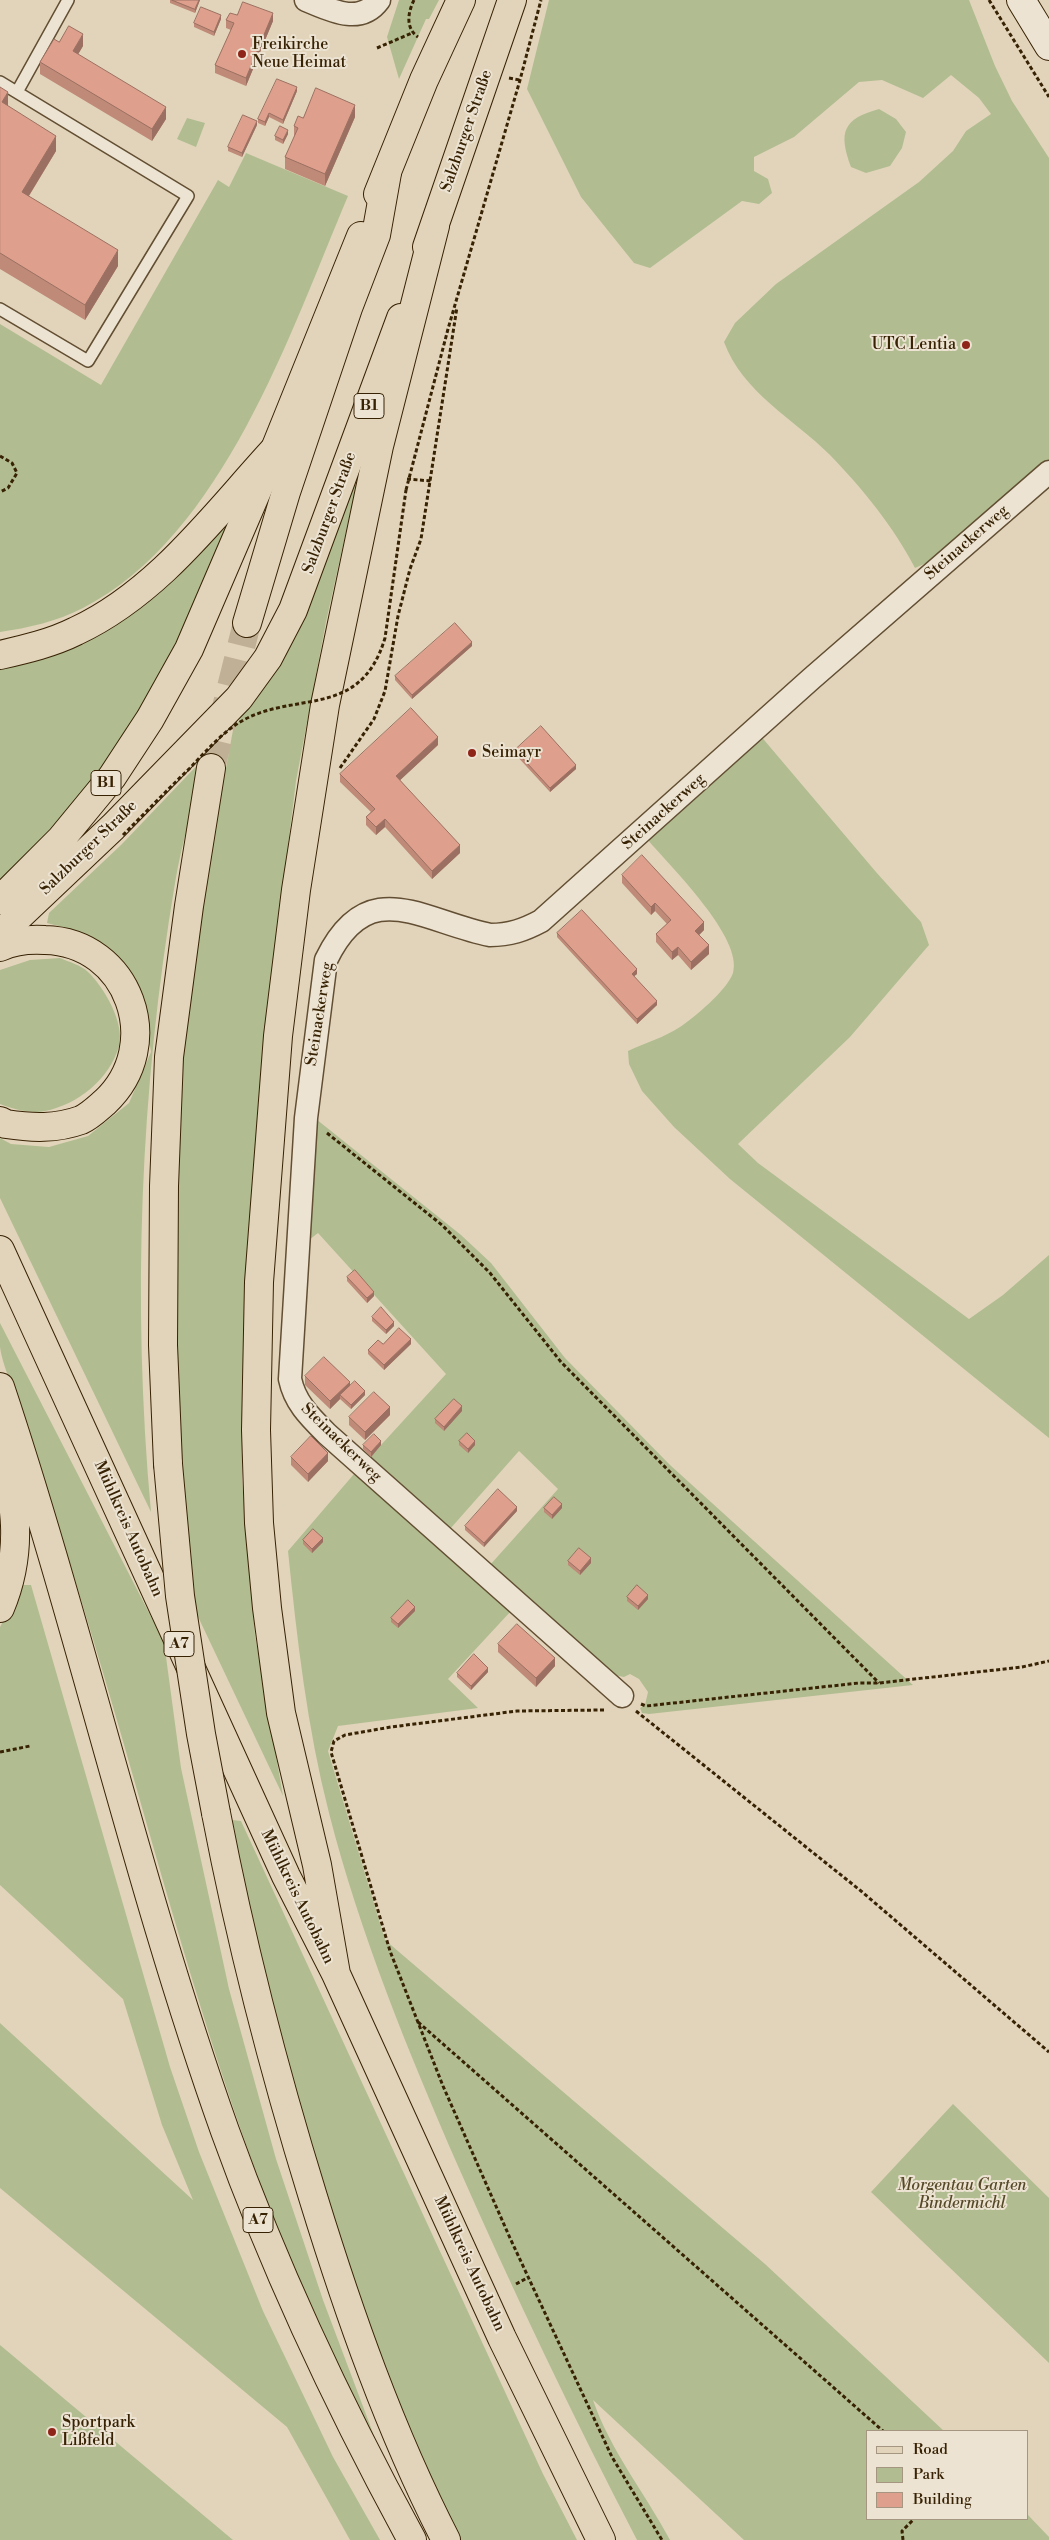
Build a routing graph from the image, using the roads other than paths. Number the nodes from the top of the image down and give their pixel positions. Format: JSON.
{"nodes":[{"id":1,"x":68,"y":0,"type":"edge"},
{"id":2,"x":306,"y":0,"type":"edge"},
{"id":3,"x":461,"y":0,"type":"edge"},
{"id":4,"x":512,"y":0,"type":"edge"},
{"id":5,"x":1021,"y":0,"type":"edge"},
{"id":6,"x":373,"y":6,"type":"edge"},
{"id":7,"x":1049,"y":46,"type":"edge"},
{"id":8,"x":0,"y":82,"type":"edge"},
{"id":9,"x":17,"y":92,"type":"junction"},
{"id":10,"x":387,"y":173,"type":"junction"},
{"id":11,"x":435,"y":226,"type":"junction"},
{"id":12,"x":0,"y":309,"type":"edge"},
{"id":13,"x":275,"y":449,"type":"junction"},
{"id":14,"x":1049,"y":472,"type":"edge"},
{"id":15,"x":247,"y":623,"type":"tunnel mouth"},
{"id":16,"x":0,"y":655,"type":"edge"},
{"id":17,"x":212,"y":768,"type":"tunnel mouth"},
{"id":18,"x":0,"y":900,"type":"edge"},
{"id":19,"x":0,"y":934,"type":"edge"},
{"id":20,"x":0,"y":947,"type":"edge"},
{"id":21,"x":0,"y":1121,"type":"edge"},
{"id":22,"x":0,"y":1250,"type":"edge"},
{"id":23,"x":0,"y":1387,"type":"edge"},
{"id":24,"x":0,"y":1442,"type":"edge"},
{"id":25,"x":0,"y":1608,"type":"edge"},
{"id":26,"x":622,"y":1696,"type":"road end"},
{"id":27,"x":336,"y":1974,"type":"junction"},
{"id":28,"x":412,"y":2540,"type":"edge"},
{"id":29,"x":446,"y":2540,"type":"edge"},
{"id":30,"x":601,"y":2540,"type":"edge"}],
"edges":[{"from":1,"to":9,"type":"lane"},
{"from":2,"to":6,"type":"street"},
{"from":3,"to":10,"type":"main road","name":"Salzburger Straße","number":"B1"},
{"from":4,"to":11,"type":"main road","name":"Salzburger Straße","number":"B1"},
{"from":5,"to":7,"type":"main road"},
{"from":8,"to":9,"type":"lane"},
{"from":9,"to":12,"type":"lane"},
{"from":10,"to":13,"type":"main road","name":"Salzburger Straße","number":"B1"},
{"from":10,"to":15,"type":"main road"},
{"from":11,"to":19,"type":"main road","name":"Salzburger Straße","number":"B1"},
{"from":11,"to":27,"type":"main road"},
{"from":13,"to":16,"type":"main road"},
{"from":13,"to":18,"type":"main road","name":"Salzburger Straße","number":"B1"},
{"from":14,"to":26,"type":"street","name":"Steinackerweg"},
{"from":17,"to":29,"type":"main road","bridge":true},
{"from":20,"to":21,"type":"main road"},
{"from":22,"to":27,"type":"main road","name":"Mühlkreis Autobahn","number":"A7"},
{"from":23,"to":28,"type":"main road","number":"A7"},
{"from":24,"to":25,"type":"main road"},
{"from":27,"to":30,"type":"main road","name":"Mühlkreis Autobahn","number":"A7"}]}
